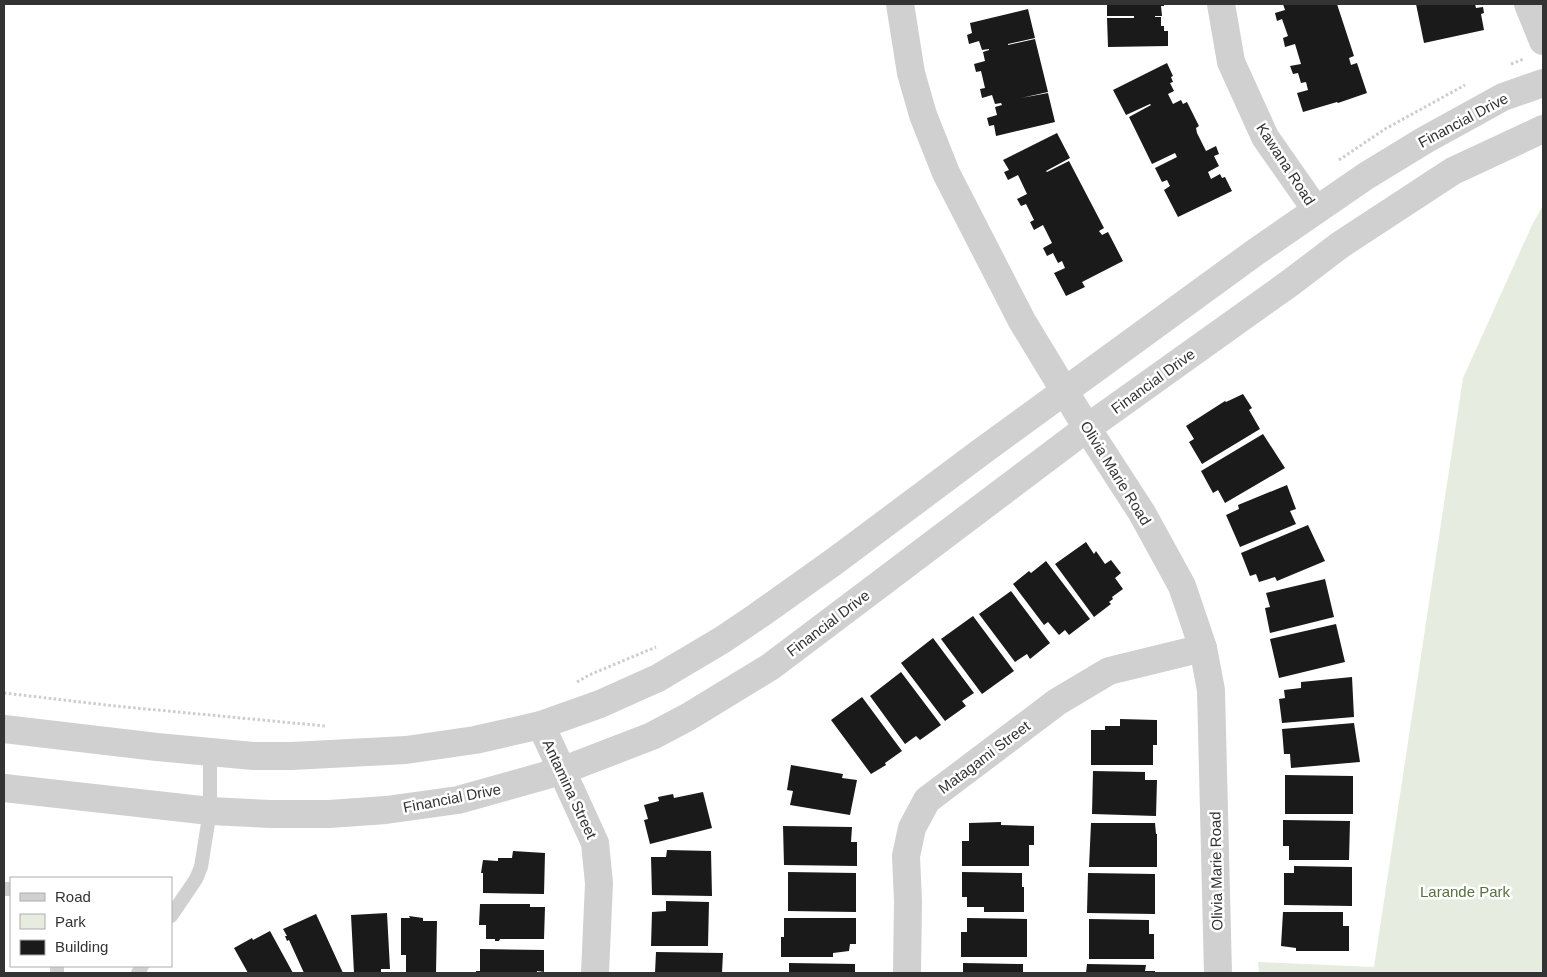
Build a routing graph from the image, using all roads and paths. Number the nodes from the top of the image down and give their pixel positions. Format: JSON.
{"nodes":[{"id":1,"x":900,"y":4,"type":"edge"},
{"id":2,"x":1221,"y":4,"type":"edge"},
{"id":3,"x":1528,"y":4,"type":"edge"},
{"id":4,"x":1543,"y":41,"type":"edge"},
{"id":5,"x":1543,"y":83,"type":"edge"},
{"id":6,"x":1543,"y":129,"type":"edge"},
{"id":7,"x":1316,"y":210,"type":"junction"},
{"id":8,"x":1065,"y":391,"type":"junction"},
{"id":9,"x":1088,"y":428,"type":"junction"},
{"id":10,"x":656,"y":646,"type":"dead end"},
{"id":11,"x":1203,"y":648,"type":"junction"},
{"id":12,"x":573,"y":685,"type":"dead end"},
{"id":13,"x":4,"y":692,"type":"edge"},
{"id":14,"x":541,"y":725,"type":"junction"},
{"id":15,"x":331,"y":727,"type":"dead end"},
{"id":16,"x":4,"y":729,"type":"edge"},
{"id":17,"x":210,"y":752,"type":"junction"},
{"id":18,"x":561,"y":771,"type":"junction"},
{"id":19,"x":4,"y":788,"type":"edge"},
{"id":20,"x":210,"y":811,"type":"junction"},
{"id":21,"x":173,"y":910,"type":"edge"},
{"id":22,"x":595,"y":973,"type":"edge"},
{"id":23,"x":907,"y":973,"type":"edge"},
{"id":24,"x":1218,"y":973,"type":"edge"}],
"edges":[{"from":1,"to":8,"type":"street","name":"Olivia Marie Road"},
{"from":2,"to":7,"type":"street","name":"Kawana Road"},
{"from":3,"to":4,"type":"street"},
{"from":5,"to":7,"type":"street","name":"Financial Drive"},
{"from":6,"to":9,"type":"street","name":"Financial Drive"},
{"from":7,"to":8,"type":"street","name":"Financial Drive"},
{"from":8,"to":9,"type":"street","name":"Olivia Marie Road"},
{"from":8,"to":14,"type":"street","name":"Financial Drive"},
{"from":9,"to":11,"type":"street","name":"Olivia Marie Road"},
{"from":9,"to":18,"type":"street","name":"Financial Drive"},
{"from":10,"to":12,"type":"path"},
{"from":11,"to":23,"type":"street","name":"Matagami Street"},
{"from":11,"to":24,"type":"street","name":"Olivia Marie Road"},
{"from":13,"to":15,"type":"path"},
{"from":14,"to":17,"type":"street","name":"Financial Drive"},
{"from":14,"to":18,"type":"street","name":"Antamina Street"},
{"from":16,"to":17,"type":"street","name":"Financial Drive"},
{"from":17,"to":20,"type":"lane"},
{"from":18,"to":20,"type":"street","name":"Financial Drive"},
{"from":18,"to":22,"type":"street","name":"Antamina Street"},
{"from":19,"to":20,"type":"street","name":"Financial Drive"},
{"from":20,"to":21,"type":"lane"}]}
